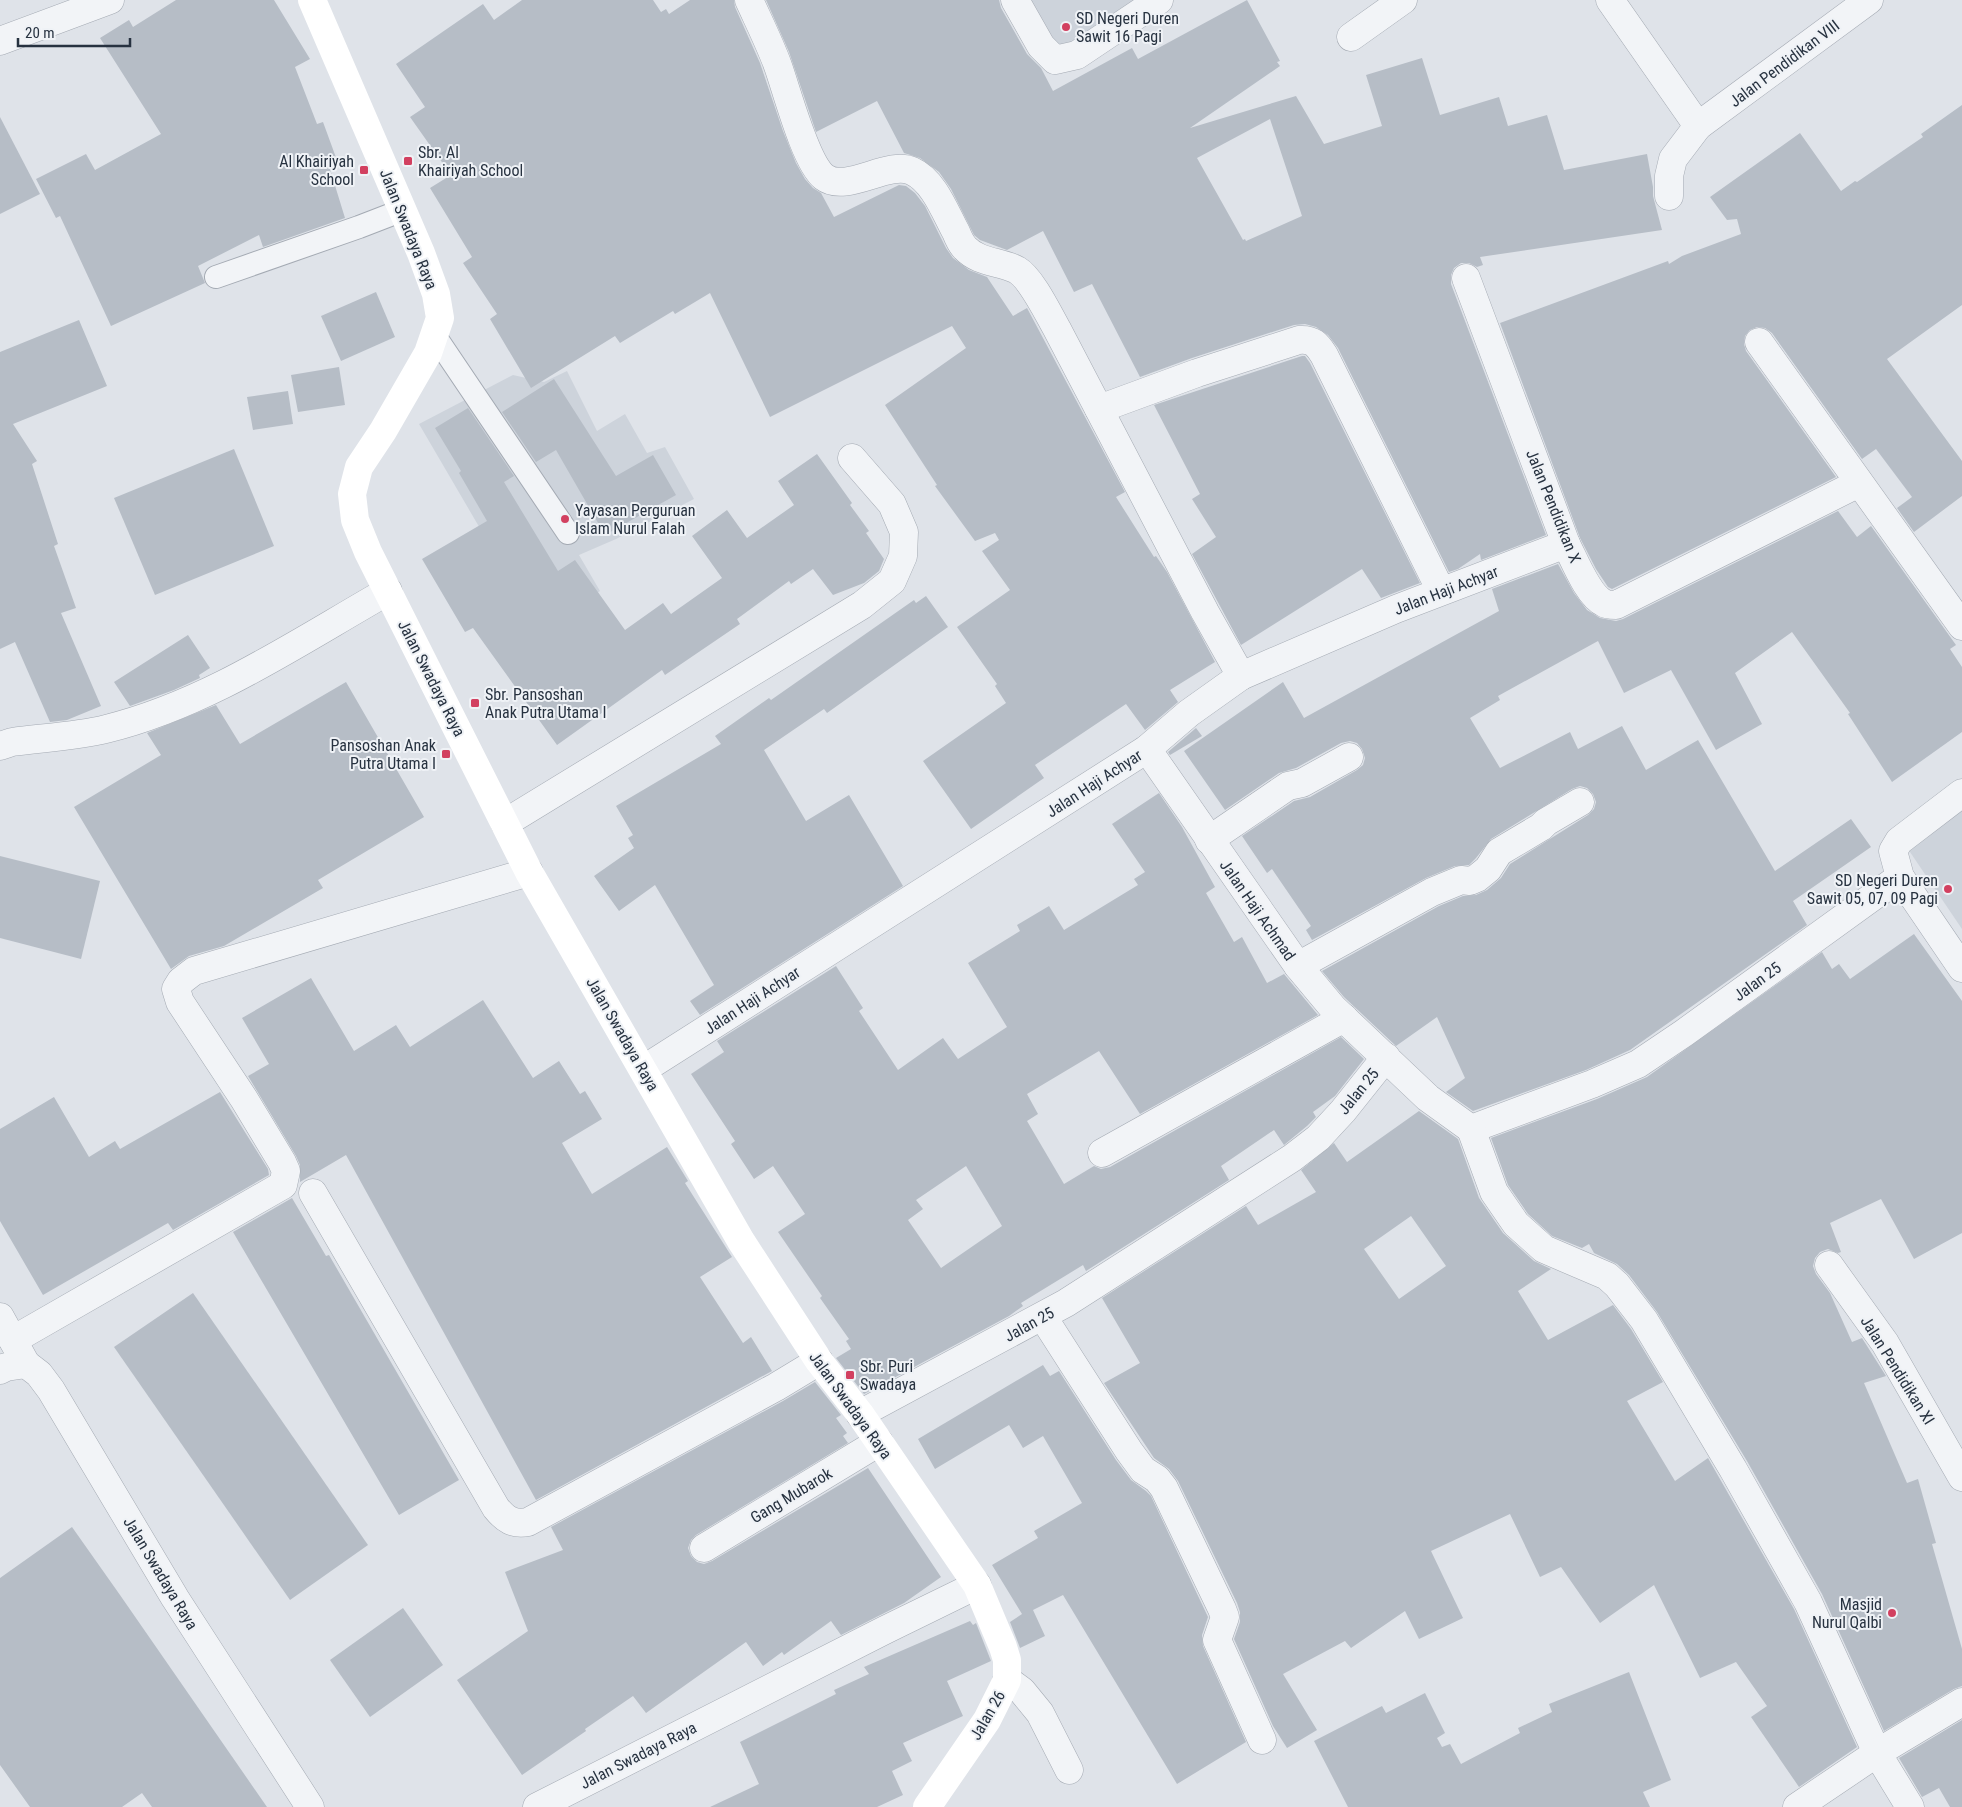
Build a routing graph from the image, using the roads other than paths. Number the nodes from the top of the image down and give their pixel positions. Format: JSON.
{"nodes":[{"id":1,"x":110,"y":0,"type":"edge"},
{"id":2,"x":312,"y":0,"type":"edge"},
{"id":3,"x":749,"y":0,"type":"edge"},
{"id":4,"x":1015,"y":0,"type":"edge"},
{"id":5,"x":1159,"y":0,"type":"edge"},
{"id":6,"x":1402,"y":0,"type":"edge"},
{"id":7,"x":1610,"y":0,"type":"edge"},
{"id":8,"x":1868,"y":0,"type":"edge"},
{"id":9,"x":1352,"y":37,"type":"dead end"},
{"id":10,"x":0,"y":41,"type":"edge"},
{"id":11,"x":1698,"y":126,"type":"junction"},
{"id":12,"x":1669,"y":196,"type":"dead end"},
{"id":13,"x":403,"y":210,"type":"junction"},
{"id":14,"x":216,"y":277,"type":"dead end"},
{"id":15,"x":1466,"y":278,"type":"dead end"},
{"id":16,"x":435,"y":336,"type":"junction"},
{"id":17,"x":1759,"y":342,"type":"dead end"},
{"id":18,"x":1099,"y":409,"type":"junction"},
{"id":19,"x":852,"y":458,"type":"dead end"},
{"id":20,"x":1859,"y":483,"type":"junction"},
{"id":21,"x":568,"y":533,"type":"dead end"},
{"id":22,"x":1566,"y":544,"type":"junction"},
{"id":23,"x":388,"y":590,"type":"junction"},
{"id":24,"x":1442,"y":591,"type":"junction"},
{"id":25,"x":1962,"y":626,"type":"edge"},
{"id":26,"x":1241,"y":676,"type":"junction"},
{"id":27,"x":0,"y":746,"type":"edge"},
{"id":28,"x":1147,"y":749,"type":"junction"},
{"id":29,"x":1349,"y":756,"type":"dead end"},
{"id":30,"x":1962,"y":793,"type":"edge"},
{"id":31,"x":1580,"y":802,"type":"dead end"},
{"id":32,"x":505,"y":823,"type":"junction"},
{"id":33,"x":1209,"y":840,"type":"junction"},
{"id":34,"x":529,"y":872,"type":"junction"},
{"id":35,"x":1900,"y":877,"type":"junction"},
{"id":36,"x":1298,"y":966,"type":"junction"},
{"id":37,"x":1962,"y":968,"type":"edge"},
{"id":38,"x":1344,"y":1018,"type":"junction"},
{"id":39,"x":1386,"y":1057,"type":"junction"},
{"id":40,"x":644,"y":1069,"type":"junction"},
{"id":41,"x":1471,"y":1129,"type":"junction"},
{"id":42,"x":1102,"y":1153,"type":"dead end"},
{"id":43,"x":313,"y":1193,"type":"dead end"},
{"id":44,"x":1829,"y":1265,"type":"dead end"},
{"id":45,"x":0,"y":1317,"type":"edge"},
{"id":46,"x":1043,"y":1317,"type":"junction"},
{"id":47,"x":13,"y":1340,"type":"junction"},
{"id":48,"x":819,"y":1361,"type":"junction"},
{"id":49,"x":13,"y":1367,"type":"edge"},
{"id":50,"x":860,"y":1414,"type":"junction"},
{"id":51,"x":879,"y":1442,"type":"junction"},
{"id":52,"x":1962,"y":1477,"type":"edge"},
{"id":53,"x":704,"y":1548,"type":"dead end"},
{"id":54,"x":978,"y":1585,"type":"junction"},
{"id":55,"x":1007,"y":1680,"type":"junction"},
{"id":56,"x":1962,"y":1702,"type":"edge"},
{"id":57,"x":1262,"y":1740,"type":"dead end"},
{"id":58,"x":1877,"y":1754,"type":"junction"},
{"id":59,"x":1069,"y":1770,"type":"dead end"},
{"id":60,"x":310,"y":1807,"type":"edge"},
{"id":61,"x":537,"y":1807,"type":"edge"},
{"id":62,"x":927,"y":1807,"type":"edge"},
{"id":63,"x":1797,"y":1807,"type":"edge"},
{"id":64,"x":1910,"y":1807,"type":"edge"}],
"edges":[{"from":1,"to":10,"type":"street"},
{"from":2,"to":13,"type":"street","name":"Jalan Swadaya Raya"},
{"from":3,"to":18,"type":"street"},
{"from":4,"to":5,"type":"street"},
{"from":6,"to":9,"type":"street"},
{"from":7,"to":11,"type":"street"},
{"from":8,"to":11,"type":"street","name":"Jalan Pendidikan VIII"},
{"from":11,"to":12,"type":"street","name":"Jalan Pendidikan VIII"},
{"from":13,"to":14,"type":"lane"},
{"from":13,"to":16,"type":"street","name":"Jalan Swadaya Raya"},
{"from":15,"to":22,"type":"street","name":"Jalan Pendidikan X"},
{"from":16,"to":21,"type":"lane"},
{"from":16,"to":23,"type":"street","name":"Jalan Swadaya Raya"},
{"from":17,"to":20,"type":"street"},
{"from":18,"to":24,"type":"street"},
{"from":18,"to":26,"type":"street"},
{"from":19,"to":32,"type":"street"},
{"from":20,"to":22,"type":"street","name":"Jalan Pendidikan X"},
{"from":20,"to":25,"type":"street"},
{"from":22,"to":24,"type":"street","name":"Jalan Haji Achyar"},
{"from":23,"to":27,"type":"street"},
{"from":23,"to":32,"type":"street","name":"Jalan Swadaya Raya"},
{"from":24,"to":26,"type":"street","name":"Jalan Haji Achyar"},
{"from":26,"to":28,"type":"street","name":"Jalan Haji Achyar"},
{"from":28,"to":33,"type":"street","name":"Jalan Haji Achmad"},
{"from":28,"to":40,"type":"street","name":"Jalan Haji Achyar"},
{"from":29,"to":33,"type":"street"},
{"from":30,"to":35,"type":"street"},
{"from":31,"to":36,"type":"street"},
{"from":32,"to":34,"type":"street","name":"Jalan Swadaya Raya"},
{"from":33,"to":36,"type":"street","name":"Jalan Haji Achmad"},
{"from":34,"to":40,"type":"street","name":"Jalan Swadaya Raya"},
{"from":34,"to":47,"type":"street"},
{"from":35,"to":37,"type":"street"},
{"from":35,"to":41,"type":"street","name":"Jalan 25"},
{"from":36,"to":38,"type":"street","name":"Jalan Haji Achmad"},
{"from":38,"to":39,"type":"street","name":"Jalan Haji Achmad"},
{"from":38,"to":42,"type":"street"},
{"from":39,"to":41,"type":"street","name":"Jalan 25"},
{"from":39,"to":46,"type":"street","name":"Jalan 25"},
{"from":40,"to":48,"type":"street","name":"Jalan Swadaya Raya"},
{"from":41,"to":58,"type":"street"},
{"from":43,"to":48,"type":"street"},
{"from":44,"to":52,"type":"street","name":"Jalan Pendidikan XI"},
{"from":45,"to":47,"type":"street","name":"Jalan Swadaya Raya"},
{"from":46,"to":50,"type":"street","name":"Jalan 25"},
{"from":46,"to":57,"type":"street"},
{"from":47,"to":49,"type":"street","name":"Jalan Swadaya Raya"},
{"from":48,"to":50,"type":"street","name":"Jalan Swadaya Raya"},
{"from":49,"to":60,"type":"street","name":"Jalan Swadaya Raya"},
{"from":50,"to":51,"type":"street","name":"Jalan Swadaya Raya"},
{"from":51,"to":53,"type":"street","name":"Gang Mubarok"},
{"from":51,"to":54,"type":"street","name":"Jalan Swadaya Raya"},
{"from":54,"to":55,"type":"street","name":"Jalan 26"},
{"from":54,"to":61,"type":"street","name":"Jalan Swadaya Raya"},
{"from":55,"to":59,"type":"street"},
{"from":55,"to":62,"type":"street","name":"Jalan 26"},
{"from":56,"to":58,"type":"street"},
{"from":58,"to":63,"type":"street"},
{"from":58,"to":64,"type":"street"}]}
